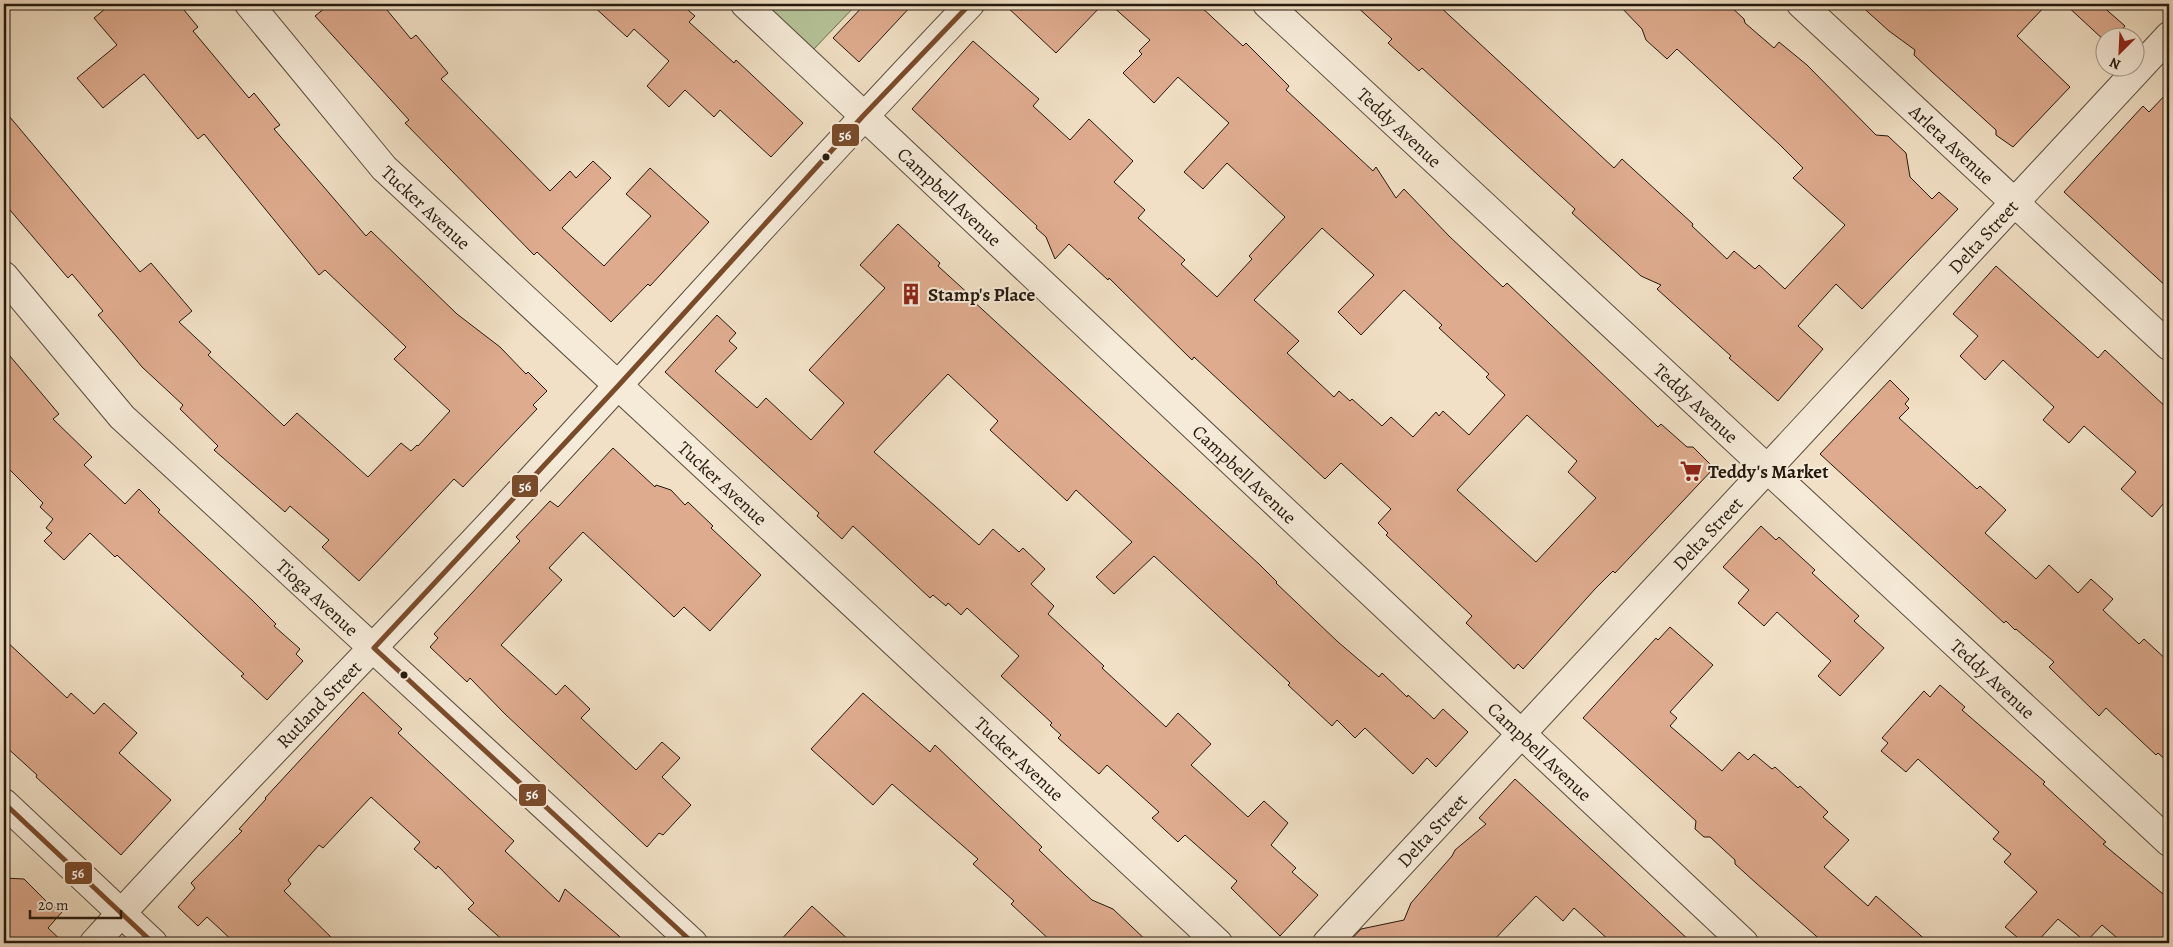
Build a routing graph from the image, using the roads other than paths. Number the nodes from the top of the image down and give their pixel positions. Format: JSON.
{"nodes":[{"id":1,"x":248,"y":4,"type":"edge"},
{"id":2,"x":745,"y":4,"type":"edge"},
{"id":3,"x":970,"y":4,"type":"edge"},
{"id":4,"x":1267,"y":4,"type":"edge"},
{"id":5,"x":1801,"y":4,"type":"edge"},
{"id":6,"x":2169,"y":36,"type":"edge"},
{"id":7,"x":863,"y":116,"type":"junction"},
{"id":8,"x":2016,"y":203,"type":"junction"},
{"id":9,"x":4,"y":276,"type":"edge"},
{"id":10,"x":2169,"y":346,"type":"edge"},
{"id":11,"x":618,"y":386,"type":"junction"},
{"id":12,"x":1768,"y":467,"type":"junction"},
{"id":13,"x":374,"y":648,"type":"junction"},
{"id":14,"x":1522,"y":736,"type":"junction"},
{"id":15,"x":4,"y":803,"type":"edge"},
{"id":16,"x":2169,"y":842,"type":"edge"},
{"id":17,"x":121,"y":913,"type":"junction"},
{"id":18,"x":94,"y":943,"type":"edge"},
{"id":19,"x":153,"y":943,"type":"edge"},
{"id":20,"x":693,"y":943,"type":"edge"},
{"id":21,"x":1218,"y":943,"type":"edge"},
{"id":22,"x":1327,"y":943,"type":"edge"},
{"id":23,"x":1744,"y":943,"type":"edge"}],
"edges":[{"from":1,"to":11,"type":"street","name":"Tucker Avenue"},
{"from":2,"to":7,"type":"street","name":"Campbell Avenue"},
{"from":3,"to":7,"type":"street","name":"Rutland Street"},
{"from":4,"to":12,"type":"street","name":"Teddy Avenue"},
{"from":5,"to":8,"type":"street","name":"Arleta Avenue"},
{"from":6,"to":8,"type":"street","name":"Delta Street"},
{"from":7,"to":11,"type":"street","name":"Rutland Street"},
{"from":7,"to":14,"type":"street","name":"Campbell Avenue"},
{"from":8,"to":10,"type":"street","name":"Arleta Avenue"},
{"from":8,"to":12,"type":"street","name":"Delta Street"},
{"from":9,"to":13,"type":"street","name":"Tioga Avenue"},
{"from":11,"to":13,"type":"street","name":"Rutland Street"},
{"from":11,"to":21,"type":"street","name":"Tucker Avenue"},
{"from":12,"to":14,"type":"street","name":"Delta Street"},
{"from":12,"to":16,"type":"street","name":"Teddy Avenue"},
{"from":13,"to":17,"type":"street","name":"Rutland Street"},
{"from":13,"to":20,"type":"street","name":"Tioga Avenue"},
{"from":14,"to":22,"type":"street","name":"Delta Street"},
{"from":14,"to":23,"type":"street","name":"Campbell Avenue"},
{"from":15,"to":17,"type":"street"},
{"from":17,"to":18,"type":"street","name":"Rutland Street"},
{"from":17,"to":19,"type":"street"}]}
